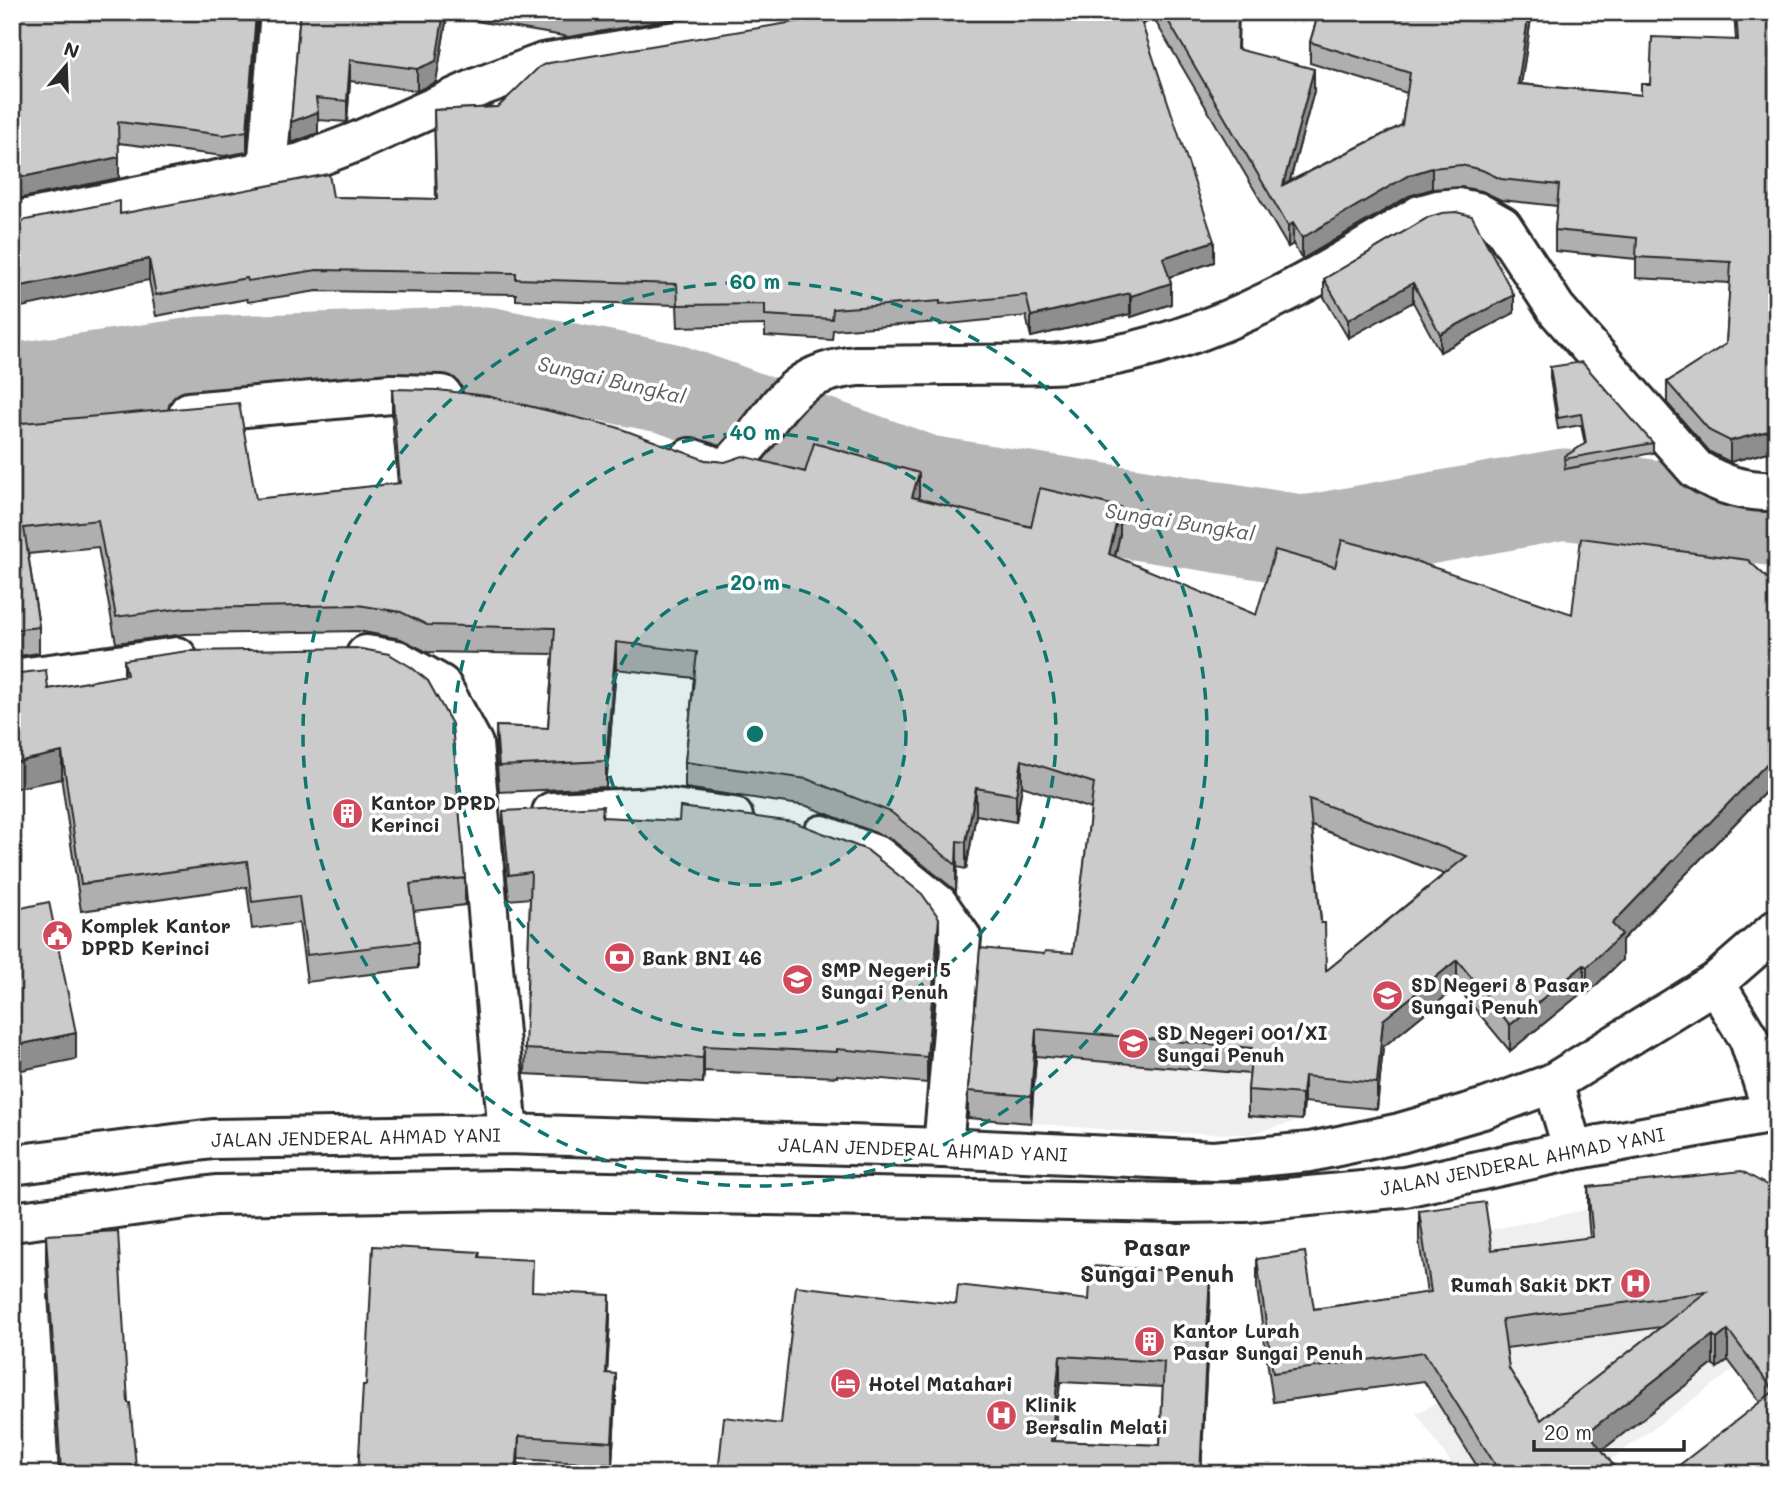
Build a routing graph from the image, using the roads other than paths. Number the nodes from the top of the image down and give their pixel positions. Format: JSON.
{"nodes":[{"id":1,"x":280,"y":12,"type":"edge"},
{"id":2,"x":815,"y":12,"type":"edge"},
{"id":3,"x":267,"y":170,"type":"junction"},
{"id":4,"x":12,"y":222,"type":"edge"},
{"id":5,"x":478,"y":399,"type":"edge"},
{"id":6,"x":161,"y":415,"type":"edge"},
{"id":7,"x":654,"y":444,"type":"edge"},
{"id":8,"x":1777,"y":491,"type":"edge"},
{"id":9,"x":331,"y":654,"type":"edge"},
{"id":10,"x":212,"y":655,"type":"edge"},
{"id":11,"x":12,"y":678,"type":"edge"},
{"id":12,"x":503,"y":814,"type":"junction"},
{"id":13,"x":1777,"y":929,"type":"edge"},
{"id":14,"x":1715,"y":983,"type":"junction"},
{"id":15,"x":1553,"y":1083,"type":"junction"},
{"id":16,"x":1775,"y":1114,"type":"edge"},
{"id":17,"x":508,"y":1134,"type":"junction"},
{"id":18,"x":213,"y":1139,"type":"junction"},
{"id":19,"x":943,"y":1148,"type":"junction"},
{"id":20,"x":1573,"y":1150,"type":"junction"},
{"id":21,"x":12,"y":1166,"type":"edge"},
{"id":22,"x":216,"y":1195,"type":"junction"},
{"id":23,"x":12,"y":1222,"type":"edge"}],
"edges":[{"from":1,"to":3,"type":"street"},
{"from":2,"to":3,"type":"street"},
{"from":3,"to":4,"type":"street"},
{"from":5,"to":6,"type":"street"},
{"from":7,"to":8,"type":"street"},
{"from":9,"to":12,"type":"street"},
{"from":10,"to":11,"type":"street"},
{"from":12,"to":17,"type":"street"},
{"from":12,"to":19,"type":"street"},
{"from":13,"to":14,"type":"street","name":"JALAN JENDERAL AHMAD YANI"},
{"from":14,"to":15,"type":"street","name":"JALAN JENDERAL AHMAD YANI"},
{"from":14,"to":16,"type":"street"},
{"from":15,"to":19,"type":"street","name":"JALAN JENDERAL AHMAD YANI"},
{"from":15,"to":20,"type":"street"},
{"from":16,"to":20,"type":"street","name":"JALAN JENDERAL AHMAD YANI"},
{"from":17,"to":18,"type":"street","name":"JALAN JENDERAL AHMAD YANI"},
{"from":17,"to":19,"type":"street","name":"JALAN JENDERAL AHMAD YANI"},
{"from":18,"to":21,"type":"street","name":"JALAN JENDERAL AHMAD YANI"},
{"from":18,"to":22,"type":"street"},
{"from":20,"to":22,"type":"street","name":"JALAN JENDERAL AHMAD YANI"},
{"from":22,"to":23,"type":"street","name":"JALAN JENDERAL AHMAD YANI"}]}
